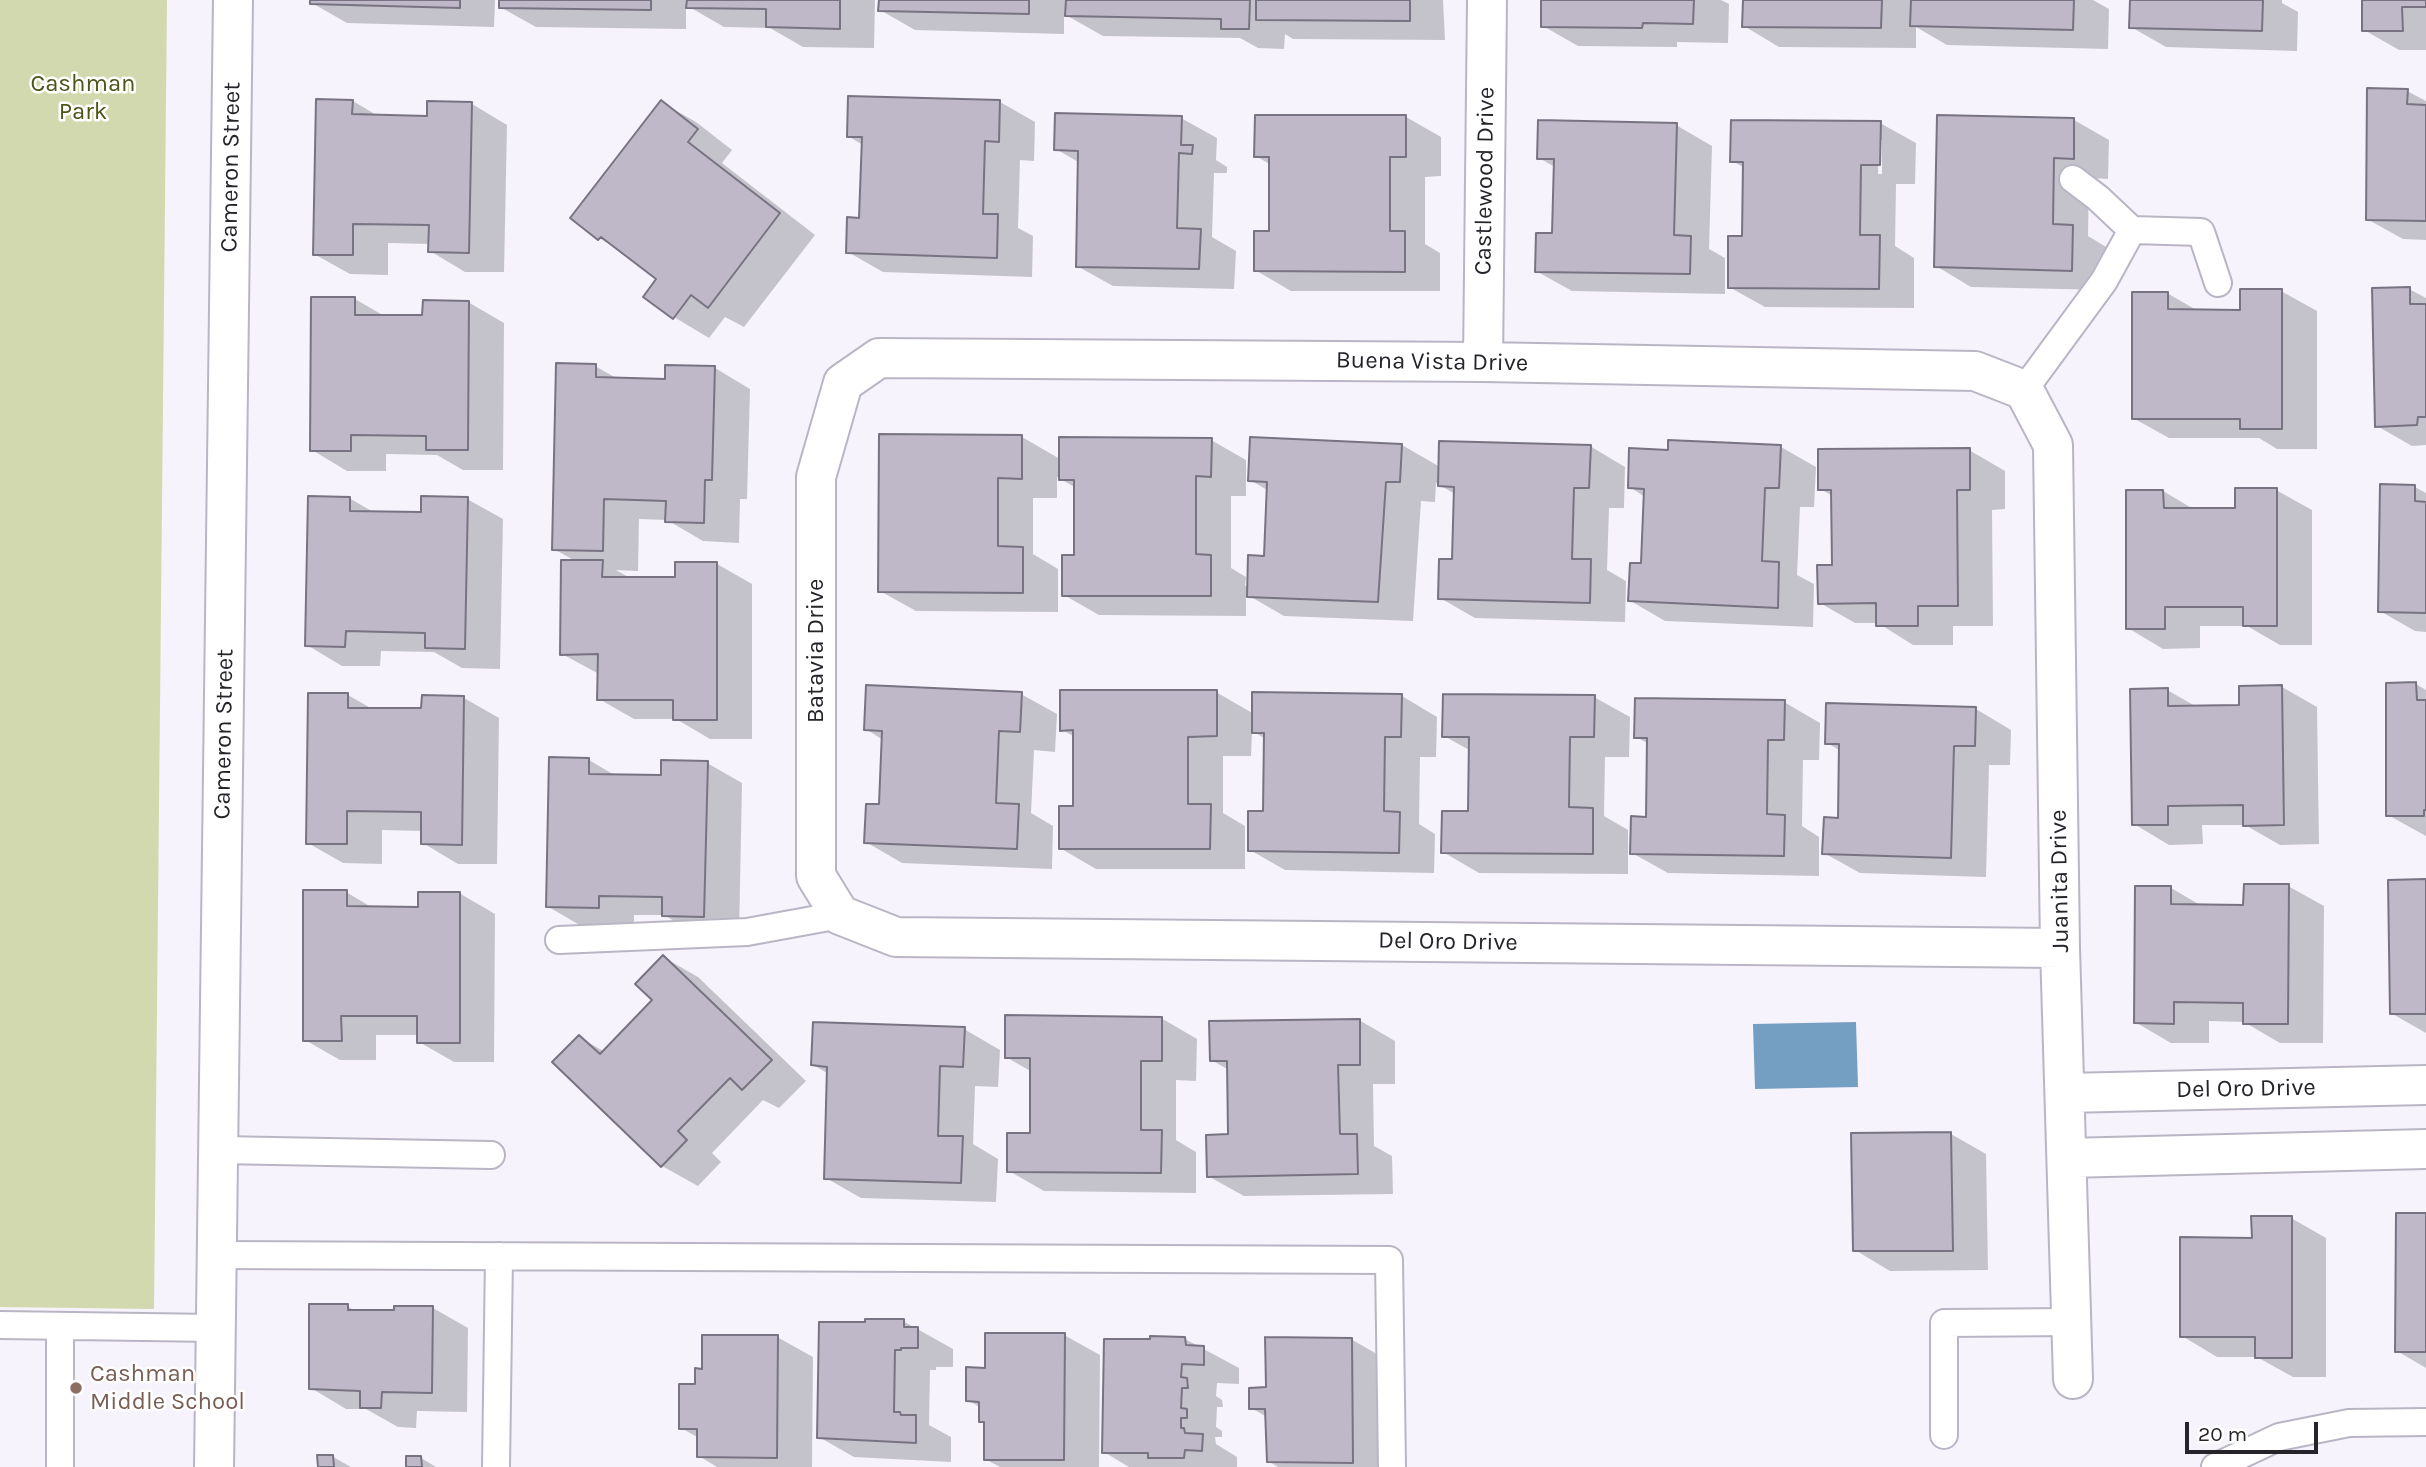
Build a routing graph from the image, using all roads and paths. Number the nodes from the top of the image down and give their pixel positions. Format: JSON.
{"nodes":[{"id":1,"x":233,"y":0,"type":"edge"},
{"id":2,"x":1487,"y":0,"type":"edge"},
{"id":3,"x":2073,"y":179,"type":"dead end"},
{"id":4,"x":2133,"y":230,"type":"junction"},
{"id":5,"x":2218,"y":283,"type":"dead end"},
{"id":6,"x":1483,"y":362,"type":"junction"},
{"id":7,"x":843,"y":383,"type":"joint"},
{"id":8,"x":2024,"y":390,"type":"junction"},
{"id":9,"x":840,"y":915,"type":"junction"},
{"id":10,"x":559,"y":940,"type":"dead end"},
{"id":11,"x":2060,"y":948,"type":"junction"},
{"id":12,"x":2426,"y":1085,"type":"edge"},
{"id":13,"x":2065,"y":1093,"type":"junction"},
{"id":14,"x":2426,"y":1149,"type":"edge"},
{"id":15,"x":219,"y":1150,"type":"junction"},
{"id":16,"x":491,"y":1155,"type":"dead end"},
{"id":17,"x":2067,"y":1158,"type":"junction"},
{"id":18,"x":218,"y":1255,"type":"junction"},
{"id":19,"x":499,"y":1256,"type":"junction"},
{"id":20,"x":2072,"y":1322,"type":"junction"},
{"id":21,"x":0,"y":1325,"type":"edge"},
{"id":22,"x":60,"y":1326,"type":"junction"},
{"id":23,"x":216,"y":1328,"type":"junction"},
{"id":24,"x":2073,"y":1379,"type":"dead end"},
{"id":25,"x":2426,"y":1422,"type":"edge"},
{"id":26,"x":1944,"y":1435,"type":"dead end"},
{"id":27,"x":2221,"y":1466,"type":"edge"},
{"id":28,"x":60,"y":1467,"type":"edge"},
{"id":29,"x":214,"y":1467,"type":"edge"},
{"id":30,"x":496,"y":1467,"type":"edge"},
{"id":31,"x":1392,"y":1467,"type":"edge"}],
"edges":[{"from":1,"to":15,"type":"street","name":"Cameron Street"},
{"from":2,"to":6,"type":"street","name":"Castlewood Drive"},
{"from":3,"to":4,"type":"lane"},
{"from":4,"to":5,"type":"lane"},
{"from":4,"to":8,"type":"lane"},
{"from":6,"to":7,"type":"street","name":"Buena Vista Drive"},
{"from":6,"to":8,"type":"street","name":"Buena Vista Drive"},
{"from":7,"to":9,"type":"street","name":"Batavia Drive"},
{"from":8,"to":11,"type":"street","name":"Juanita Drive"},
{"from":9,"to":10,"type":"lane"},
{"from":9,"to":11,"type":"street","name":"Del Oro Drive"},
{"from":11,"to":13,"type":"street","name":"Juanita Drive"},
{"from":12,"to":13,"type":"street","name":"Del Oro Drive"},
{"from":13,"to":17,"type":"street","name":"Juanita Drive"},
{"from":14,"to":17,"type":"street"},
{"from":15,"to":16,"type":"lane"},
{"from":15,"to":18,"type":"street","name":"Cameron Street"},
{"from":17,"to":20,"type":"street","name":"Juanita Drive"},
{"from":18,"to":19,"type":"lane"},
{"from":18,"to":23,"type":"street","name":"Cameron Street"},
{"from":19,"to":30,"type":"lane"},
{"from":19,"to":31,"type":"lane"},
{"from":20,"to":24,"type":"street","name":"Juanita Drive"},
{"from":20,"to":26,"type":"lane"},
{"from":21,"to":22,"type":"lane"},
{"from":22,"to":23,"type":"lane"},
{"from":22,"to":28,"type":"lane"},
{"from":23,"to":29,"type":"street","name":"Cameron Street"},
{"from":25,"to":27,"type":"lane"}]}
